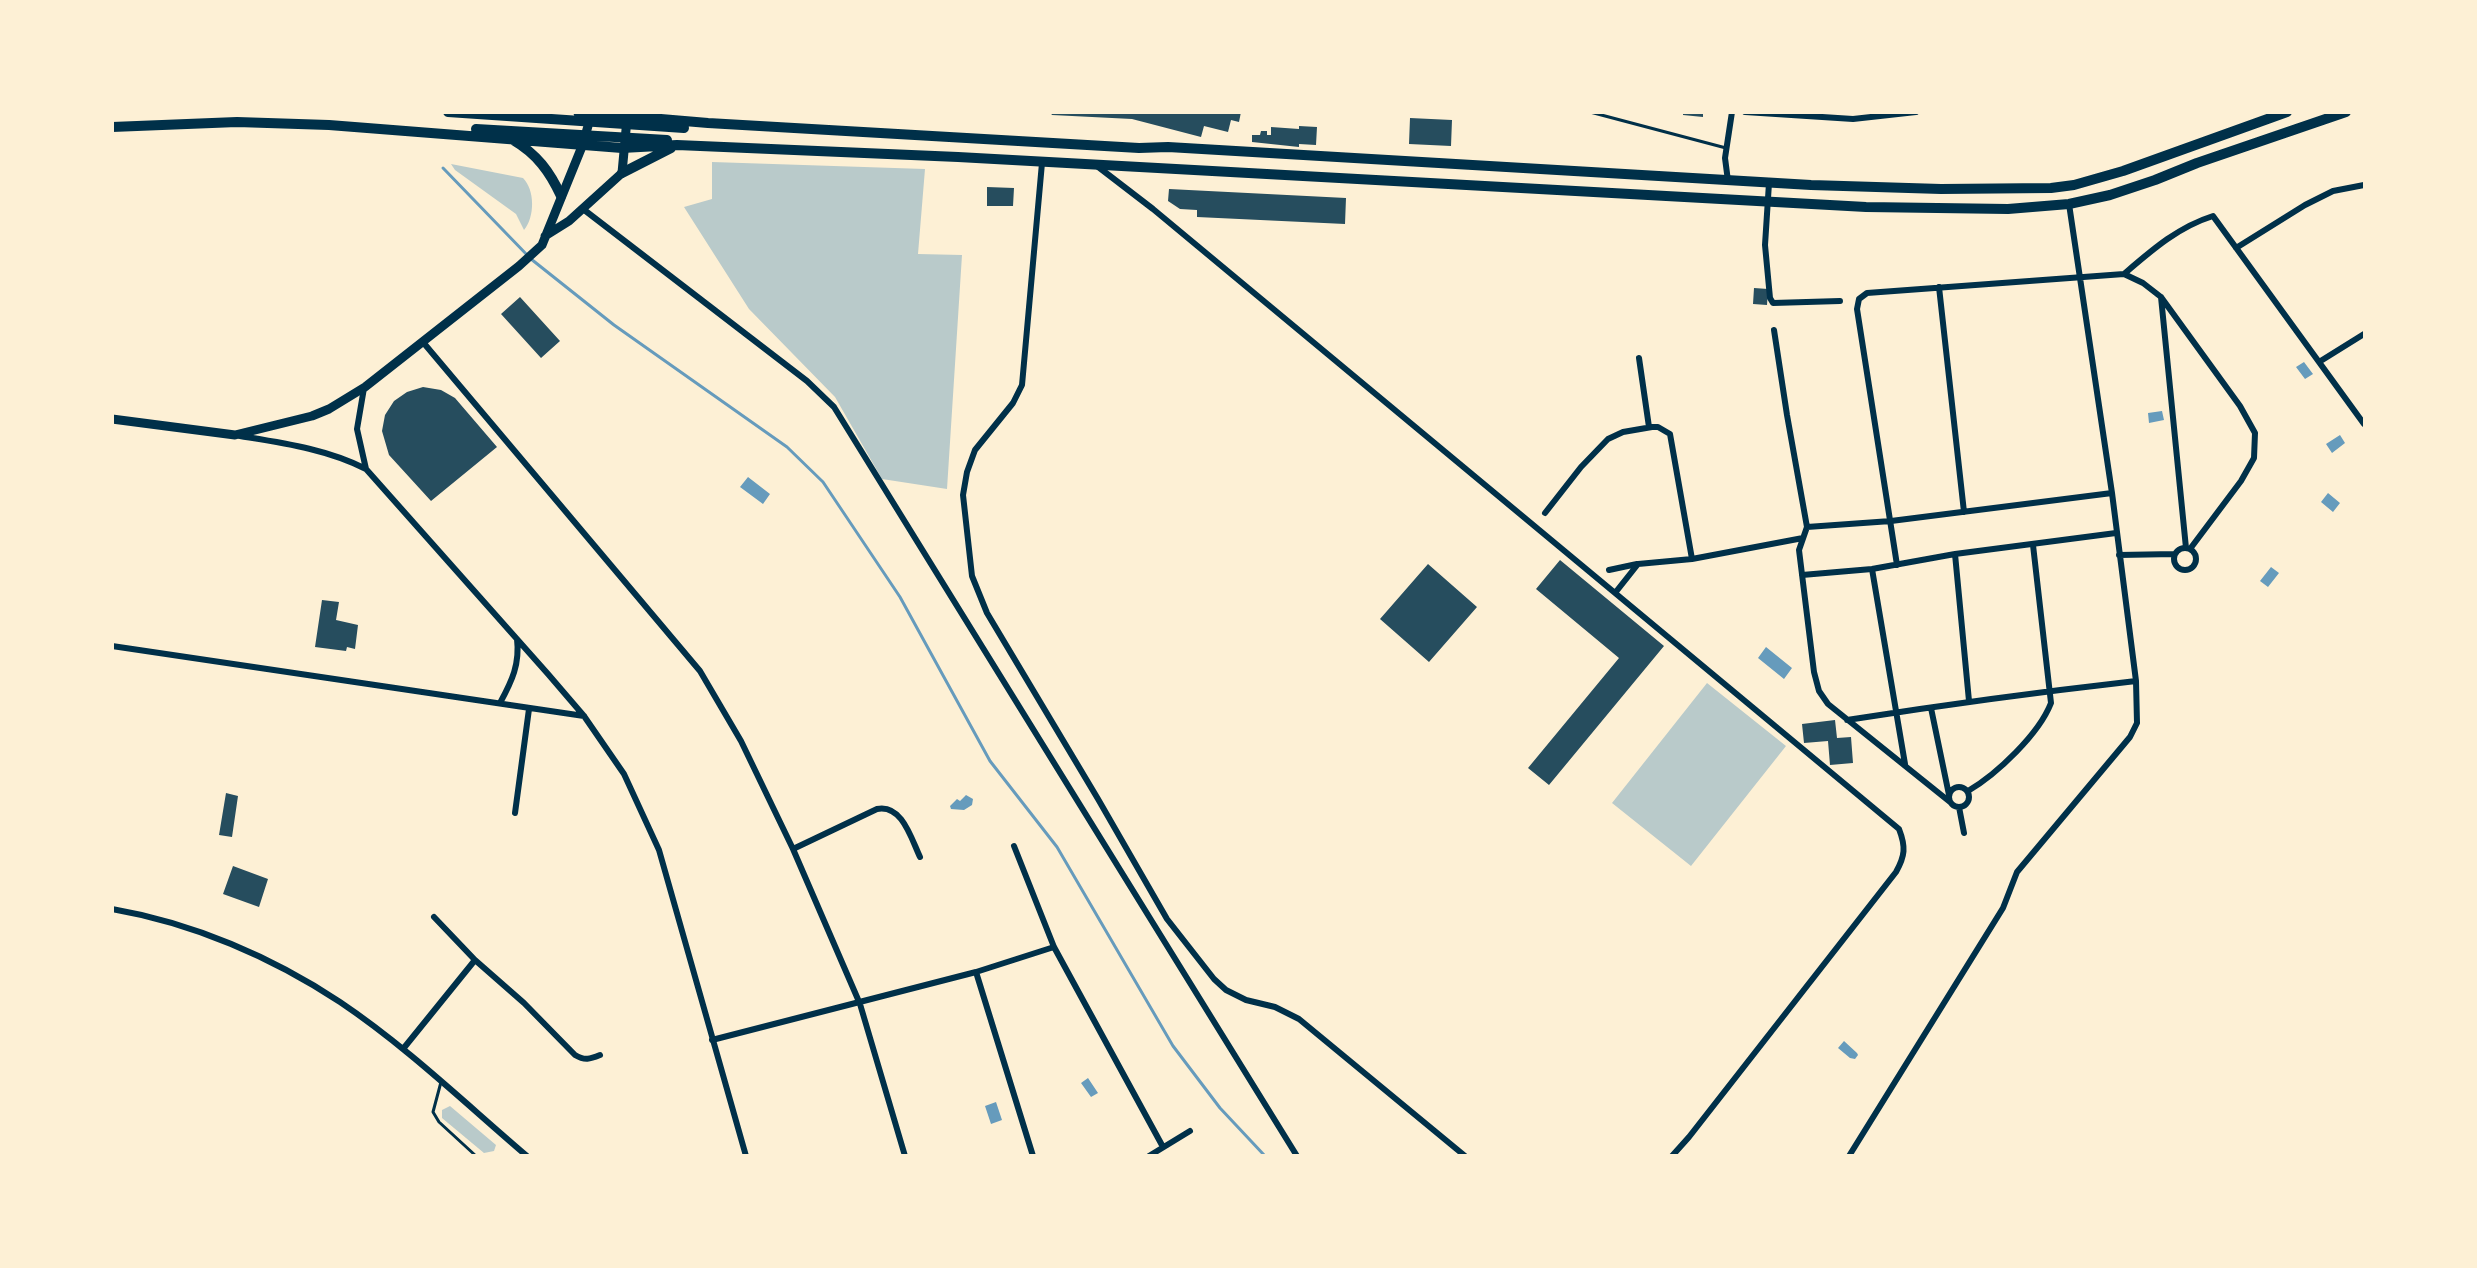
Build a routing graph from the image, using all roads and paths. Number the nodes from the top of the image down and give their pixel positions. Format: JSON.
{"nodes":[{"id":1,"x":447,"y":112,"type":"edge"},
{"id":2,"x":557,"y":112,"type":"edge"},
{"id":3,"x":578,"y":112,"type":"edge"},
{"id":4,"x":1590,"y":112,"type":"edge"},
{"id":5,"x":1732,"y":112,"type":"edge"},
{"id":6,"x":1746,"y":112,"type":"edge"},
{"id":7,"x":1916,"y":112,"type":"edge"},
{"id":8,"x":2286,"y":112,"type":"edge"},
{"id":9,"x":2346,"y":112,"type":"edge"},
{"id":10,"x":591,"y":113,"type":"edge"},
{"id":11,"x":626,"y":115,"type":"edge"},
{"id":12,"x":656,"y":119,"type":"junction"},
{"id":13,"x":329,"y":125,"type":"junction"},
{"id":14,"x":112,"y":127,"type":"edge"},
{"id":15,"x":960,"y":138,"type":"junction"},
{"id":16,"x":510,"y":139,"type":"junction"},
{"id":17,"x":555,"y":142,"type":"junction"},
{"id":18,"x":583,"y":144,"type":"junction"},
{"id":19,"x":676,"y":145,"type":"junction"},
{"id":20,"x":655,"y":146,"type":"junction"},
{"id":21,"x":1098,"y":146,"type":"junction"},
{"id":22,"x":622,"y":148,"type":"junction"},
{"id":23,"x":1726,"y":148,"type":"junction"},
{"id":24,"x":958,"y":158,"type":"junction"},
{"id":25,"x":1042,"y":163,"type":"junction"},
{"id":26,"x":1097,"y":166,"type":"junction"},
{"id":27,"x":622,"y":173,"type":"junction"},
{"id":28,"x":1604,"y":173,"type":"junction"},
{"id":29,"x":1728,"y":181,"type":"junction"},
{"id":30,"x":1769,"y":183,"type":"junction"},
{"id":31,"x":2364,"y":185,"type":"edge"},
{"id":32,"x":1603,"y":192,"type":"junction"},
{"id":33,"x":561,"y":196,"type":"junction"},
{"id":34,"x":1768,"y":202,"type":"junction"},
{"id":35,"x":2069,"y":204,"type":"junction"},
{"id":36,"x":583,"y":209,"type":"junction"},
{"id":37,"x":543,"y":240,"type":"junction"},
{"id":38,"x":2236,"y":248,"type":"junction"},
{"id":39,"x":2124,"y":274,"type":"junction"},
{"id":40,"x":2079,"y":279,"type":"junction"},
{"id":41,"x":1939,"y":287,"type":"junction"},
{"id":42,"x":2161,"y":297,"type":"junction"},
{"id":43,"x":1840,"y":301,"type":"dead end"},
{"id":44,"x":1774,"y":330,"type":"dead end"},
{"id":45,"x":2364,"y":334,"type":"edge"},
{"id":46,"x":421,"y":341,"type":"junction"},
{"id":47,"x":1639,"y":358,"type":"dead end"},
{"id":48,"x":2319,"y":362,"type":"junction"},
{"id":49,"x":364,"y":387,"type":"junction"},
{"id":50,"x":112,"y":419,"type":"edge"},
{"id":51,"x":2364,"y":424,"type":"edge"},
{"id":52,"x":1650,"y":428,"type":"junction"},
{"id":53,"x":235,"y":435,"type":"junction"},
{"id":54,"x":366,"y":470,"type":"junction"},
{"id":55,"x":2112,"y":493,"type":"junction"},
{"id":56,"x":1964,"y":512,"type":"junction"},
{"id":57,"x":1545,"y":513,"type":"dead end"},
{"id":58,"x":1891,"y":521,"type":"junction"},
{"id":59,"x":1807,"y":527,"type":"junction"},
{"id":60,"x":2116,"y":533,"type":"junction"},
{"id":61,"x":1803,"y":538,"type":"junction"},
{"id":62,"x":2033,"y":544,"type":"junction"},
{"id":63,"x":2188,"y":548,"type":"junction"},
{"id":64,"x":1955,"y":554,"type":"junction"},
{"id":65,"x":2175,"y":554,"type":"junction"},
{"id":66,"x":2119,"y":555,"type":"junction"},
{"id":67,"x":1692,"y":559,"type":"junction"},
{"id":68,"x":1638,"y":564,"type":"junction"},
{"id":69,"x":1897,"y":565,"type":"junction"},
{"id":70,"x":1872,"y":569,"type":"junction"},
{"id":71,"x":1608,"y":570,"type":"dead end"},
{"id":72,"x":1802,"y":576,"type":"junction"},
{"id":73,"x":1615,"y":593,"type":"junction"},
{"id":74,"x":517,"y":638,"type":"junction"},
{"id":75,"x":112,"y":646,"type":"edge"},
{"id":76,"x":2136,"y":681,"type":"junction"},
{"id":77,"x":2050,"y":691,"type":"junction"},
{"id":78,"x":1969,"y":701,"type":"junction"},
{"id":79,"x":500,"y":704,"type":"junction"},
{"id":80,"x":1931,"y":708,"type":"junction"},
{"id":81,"x":529,"y":709,"type":"junction"},
{"id":82,"x":1895,"y":712,"type":"junction"},
{"id":83,"x":584,"y":717,"type":"junction"},
{"id":84,"x":1847,"y":720,"type":"junction"},
{"id":85,"x":1905,"y":765,"type":"junction"},
{"id":86,"x":1968,"y":791,"type":"junction"},
{"id":87,"x":1950,"y":799,"type":"junction"},
{"id":88,"x":1959,"y":807,"type":"junction"},
{"id":89,"x":515,"y":813,"type":"dead end"},
{"id":90,"x":1964,"y":833,"type":"dead end"},
{"id":91,"x":1014,"y":846,"type":"dead end"},
{"id":92,"x":793,"y":849,"type":"junction"},
{"id":93,"x":920,"y":856,"type":"dead end"},
{"id":94,"x":112,"y":909,"type":"edge"},
{"id":95,"x":434,"y":917,"type":"dead end"},
{"id":96,"x":1054,"y":947,"type":"junction"},
{"id":97,"x":475,"y":960,"type":"junction"},
{"id":98,"x":976,"y":972,"type":"junction"},
{"id":99,"x":860,"y":1004,"type":"junction"},
{"id":100,"x":712,"y":1040,"type":"junction"},
{"id":101,"x":403,"y":1049,"type":"junction"},
{"id":102,"x":600,"y":1055,"type":"dead end"},
{"id":103,"x":441,"y":1082,"type":"junction"},
{"id":104,"x":1190,"y":1131,"type":"dead end"},
{"id":105,"x":1162,"y":1148,"type":"junction"},
{"id":106,"x":476,"y":1155,"type":"edge"},
{"id":107,"x":526,"y":1155,"type":"edge"},
{"id":108,"x":746,"y":1155,"type":"edge"},
{"id":109,"x":905,"y":1155,"type":"edge"},
{"id":110,"x":1033,"y":1155,"type":"edge"},
{"id":111,"x":1149,"y":1155,"type":"edge"},
{"id":112,"x":1297,"y":1155,"type":"edge"},
{"id":113,"x":1465,"y":1155,"type":"edge"},
{"id":114,"x":1672,"y":1155,"type":"edge"},
{"id":115,"x":1849,"y":1155,"type":"edge"}],
"edges":[{"from":1,"to":15,"type":"main road"},
{"from":2,"to":17,"type":"main road"},
{"from":3,"to":10,"type":"main road"},
{"from":4,"to":23,"type":"lane"},
{"from":5,"to":23,"type":"street"},
{"from":6,"to":7,"type":"street"},
{"from":8,"to":30,"type":"main road"},
{"from":9,"to":35,"type":"main road"},
{"from":10,"to":11,"type":"main road"},
{"from":10,"to":18,"type":"main road"},
{"from":11,"to":12,"type":"main road"},
{"from":11,"to":22,"type":"main road"},
{"from":12,"to":15,"type":"main road"},
{"from":12,"to":20,"type":"main road"},
{"from":13,"to":14,"type":"main road"},
{"from":13,"to":16,"type":"main road"},
{"from":13,"to":24,"type":"main road"},
{"from":15,"to":21,"type":"main road"},
{"from":16,"to":17,"type":"main road"},
{"from":16,"to":33,"type":"main road"},
{"from":17,"to":18,"type":"main road"},
{"from":18,"to":22,"type":"main road"},
{"from":18,"to":33,"type":"main road"},
{"from":19,"to":20,"type":"main road"},
{"from":19,"to":24,"type":"main road"},
{"from":19,"to":27,"type":"main road"},
{"from":20,"to":22,"type":"main road"},
{"from":21,"to":26,"type":"main road"},
{"from":21,"to":28,"type":"main road"},
{"from":22,"to":27,"type":"main road"},
{"from":23,"to":29,"type":"street"},
{"from":24,"to":25,"type":"main road"},
{"from":25,"to":26,"type":"main road"},
{"from":25,"to":113,"type":"street"},
{"from":26,"to":32,"type":"main road"},
{"from":26,"to":73,"type":"street"},
{"from":27,"to":36,"type":"main road"},
{"from":28,"to":29,"type":"main road"},
{"from":28,"to":32,"type":"main road"},
{"from":29,"to":30,"type":"main road"},
{"from":30,"to":34,"type":"street"},
{"from":31,"to":38,"type":"street"},
{"from":32,"to":34,"type":"main road"},
{"from":33,"to":37,"type":"main road"},
{"from":34,"to":35,"type":"main road"},
{"from":34,"to":43,"type":"street"},
{"from":35,"to":40,"type":"street"},
{"from":36,"to":37,"type":"main road"},
{"from":36,"to":112,"type":"street"},
{"from":37,"to":46,"type":"main road"},
{"from":38,"to":39,"type":"street"},
{"from":38,"to":48,"type":"street"},
{"from":39,"to":40,"type":"street"},
{"from":39,"to":42,"type":"street"},
{"from":40,"to":41,"type":"street"},
{"from":40,"to":55,"type":"street"},
{"from":41,"to":56,"type":"street"},
{"from":41,"to":58,"type":"street"},
{"from":42,"to":63,"type":"street"},
{"from":42,"to":63,"type":"street"},
{"from":44,"to":59,"type":"street"},
{"from":45,"to":48,"type":"street"},
{"from":46,"to":49,"type":"main road"},
{"from":46,"to":92,"type":"street"},
{"from":47,"to":52,"type":"street"},
{"from":48,"to":51,"type":"street"},
{"from":49,"to":53,"type":"main road"},
{"from":49,"to":54,"type":"street"},
{"from":50,"to":53,"type":"main road"},
{"from":52,"to":57,"type":"street"},
{"from":52,"to":67,"type":"street"},
{"from":53,"to":54,"type":"street"},
{"from":54,"to":74,"type":"street"},
{"from":55,"to":56,"type":"street"},
{"from":55,"to":60,"type":"street"},
{"from":56,"to":58,"type":"street"},
{"from":58,"to":59,"type":"street"},
{"from":58,"to":69,"type":"street"},
{"from":59,"to":61,"type":"street"},
{"from":60,"to":62,"type":"street"},
{"from":60,"to":66,"type":"street"},
{"from":61,"to":67,"type":"street"},
{"from":61,"to":72,"type":"street"},
{"from":62,"to":64,"type":"street"},
{"from":62,"to":77,"type":"street"},
{"from":63,"to":65,"type":"street"},
{"from":63,"to":65,"type":"street"},
{"from":64,"to":69,"type":"street"},
{"from":64,"to":78,"type":"street"},
{"from":65,"to":66,"type":"street"},
{"from":66,"to":76,"type":"street"},
{"from":67,"to":68,"type":"street"},
{"from":68,"to":71,"type":"street"},
{"from":68,"to":73,"type":"street"},
{"from":69,"to":70,"type":"street"},
{"from":70,"to":72,"type":"street"},
{"from":70,"to":82,"type":"street"},
{"from":72,"to":84,"type":"street"},
{"from":73,"to":114,"type":"street"},
{"from":74,"to":79,"type":"street"},
{"from":74,"to":83,"type":"street"},
{"from":75,"to":79,"type":"street"},
{"from":76,"to":77,"type":"street"},
{"from":76,"to":115,"type":"street"},
{"from":77,"to":78,"type":"street"},
{"from":77,"to":86,"type":"street"},
{"from":78,"to":80,"type":"street"},
{"from":79,"to":81,"type":"street"},
{"from":80,"to":82,"type":"street"},
{"from":80,"to":87,"type":"street"},
{"from":81,"to":83,"type":"street"},
{"from":81,"to":89,"type":"street"},
{"from":82,"to":84,"type":"street"},
{"from":82,"to":85,"type":"street"},
{"from":83,"to":100,"type":"street"},
{"from":84,"to":85,"type":"street"},
{"from":85,"to":87,"type":"street"},
{"from":86,"to":87,"type":"street"},
{"from":86,"to":88,"type":"street"},
{"from":87,"to":88,"type":"street"},
{"from":88,"to":90,"type":"street"},
{"from":91,"to":96,"type":"street"},
{"from":92,"to":93,"type":"street"},
{"from":92,"to":99,"type":"street"},
{"from":94,"to":101,"type":"street"},
{"from":95,"to":97,"type":"street"},
{"from":96,"to":98,"type":"street"},
{"from":96,"to":105,"type":"street"},
{"from":97,"to":101,"type":"street"},
{"from":97,"to":102,"type":"street"},
{"from":98,"to":99,"type":"street"},
{"from":98,"to":110,"type":"street"},
{"from":99,"to":100,"type":"street"},
{"from":99,"to":109,"type":"street"},
{"from":100,"to":108,"type":"street"},
{"from":101,"to":103,"type":"street"},
{"from":103,"to":106,"type":"lane"},
{"from":103,"to":107,"type":"street"},
{"from":104,"to":105,"type":"street"},
{"from":105,"to":111,"type":"street"}]}
